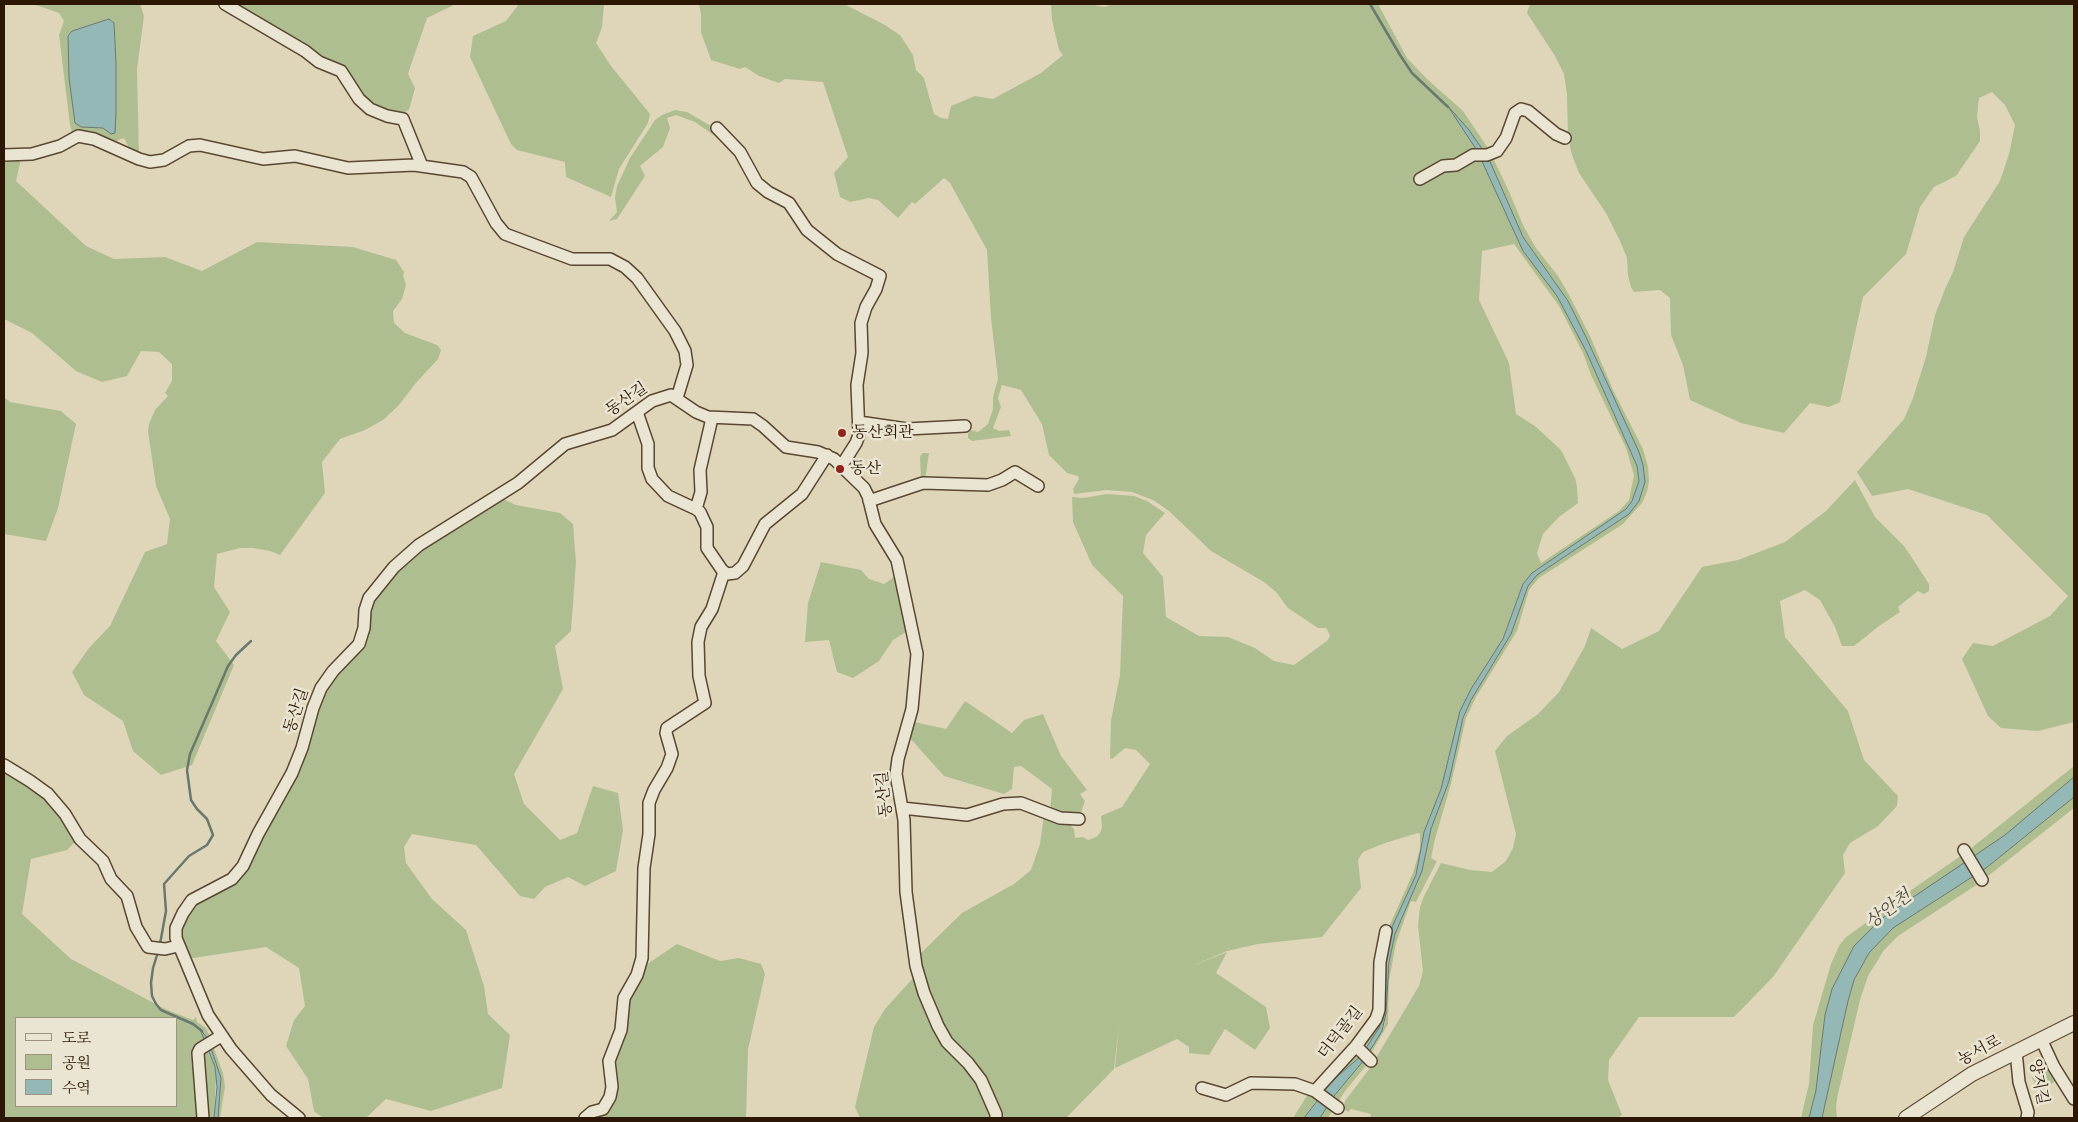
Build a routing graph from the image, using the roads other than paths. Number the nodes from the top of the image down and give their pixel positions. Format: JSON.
{"nodes":[{"id":1,"x":225,"y":4,"type":"edge"},
{"id":2,"x":717,"y":128,"type":"dead end"},
{"id":3,"x":1565,"y":138,"type":"dead end"},
{"id":4,"x":4,"y":155,"type":"edge"},
{"id":5,"x":422,"y":166,"type":"junction"},
{"id":6,"x":1420,"y":180,"type":"dead end"},
{"id":7,"x":677,"y":398,"type":"junction"},
{"id":8,"x":637,"y":412,"type":"junction"},
{"id":9,"x":712,"y":418,"type":"junction"},
{"id":10,"x":859,"y":422,"type":"junction"},
{"id":11,"x":965,"y":426,"type":"dead end"},
{"id":12,"x":826,"y":455,"type":"junction"},
{"id":13,"x":842,"y":465,"type":"junction"},
{"id":14,"x":1038,"y":486,"type":"dead end"},
{"id":15,"x":869,"y":501,"type":"junction"},
{"id":16,"x":696,"y":509,"type":"junction"},
{"id":17,"x":724,"y":572,"type":"junction"},
{"id":18,"x":4,"y":765,"type":"edge"},
{"id":19,"x":902,"y":808,"type":"junction"},
{"id":20,"x":1079,"y":819,"type":"dead end"},
{"id":21,"x":1965,"y":852,"type":"dead end"},
{"id":22,"x":1982,"y":880,"type":"dead end"},
{"id":23,"x":1386,"y":931,"type":"dead end"},
{"id":24,"x":178,"y":946,"type":"junction"},
{"id":25,"x":2074,"y":1023,"type":"edge"},
{"id":26,"x":2041,"y":1039,"type":"junction"},
{"id":27,"x":212,"y":1042,"type":"junction"},
{"id":28,"x":1358,"y":1047,"type":"junction"},
{"id":29,"x":2016,"y":1052,"type":"junction"},
{"id":30,"x":1370,"y":1060,"type":"dead end"},
{"id":31,"x":1202,"y":1088,"type":"dead end"},
{"id":32,"x":1317,"y":1091,"type":"junction"},
{"id":33,"x":2074,"y":1099,"type":"edge"},
{"id":34,"x":1336,"y":1107,"type":"dead end"},
{"id":35,"x":203,"y":1118,"type":"edge"},
{"id":36,"x":300,"y":1118,"type":"edge"},
{"id":37,"x":585,"y":1118,"type":"edge"},
{"id":38,"x":996,"y":1118,"type":"edge"},
{"id":39,"x":1906,"y":1118,"type":"edge"},
{"id":40,"x":2027,"y":1118,"type":"edge"}],
"edges":[{"from":1,"to":5,"type":"street"},
{"from":2,"to":10,"type":"street"},
{"from":3,"to":6,"type":"street"},
{"from":4,"to":5,"type":"street"},
{"from":5,"to":7,"type":"street"},
{"from":7,"to":8,"type":"street","name":"동산길"},
{"from":7,"to":9,"type":"street","name":"동산길"},
{"from":8,"to":16,"type":"street"},
{"from":8,"to":24,"type":"street","name":"동산길"},
{"from":9,"to":12,"type":"street","name":"동산길"},
{"from":9,"to":16,"type":"street"},
{"from":10,"to":11,"type":"street"},
{"from":10,"to":13,"type":"street"},
{"from":12,"to":13,"type":"street","name":"동산길"},
{"from":12,"to":17,"type":"street"},
{"from":13,"to":15,"type":"street","name":"동산길"},
{"from":14,"to":15,"type":"street"},
{"from":15,"to":19,"type":"street","name":"동산길"},
{"from":16,"to":17,"type":"street"},
{"from":17,"to":37,"type":"street"},
{"from":18,"to":24,"type":"street"},
{"from":19,"to":20,"type":"street"},
{"from":19,"to":38,"type":"street","name":"동산길"},
{"from":21,"to":22,"type":"street"},
{"from":23,"to":28,"type":"street","name":"더덕골길"},
{"from":24,"to":27,"type":"street","name":"동산길"},
{"from":25,"to":26,"type":"street","name":"농서로"},
{"from":26,"to":29,"type":"street","name":"농서로"},
{"from":26,"to":33,"type":"street","name":"양지길"},
{"from":27,"to":35,"type":"street"},
{"from":27,"to":36,"type":"street","name":"동산길"},
{"from":28,"to":30,"type":"street"},
{"from":28,"to":32,"type":"street","name":"더덕골길"},
{"from":29,"to":39,"type":"street","name":"농서로"},
{"from":29,"to":40,"type":"street","name":"양지길"},
{"from":31,"to":32,"type":"street"},
{"from":32,"to":34,"type":"street"}]}
